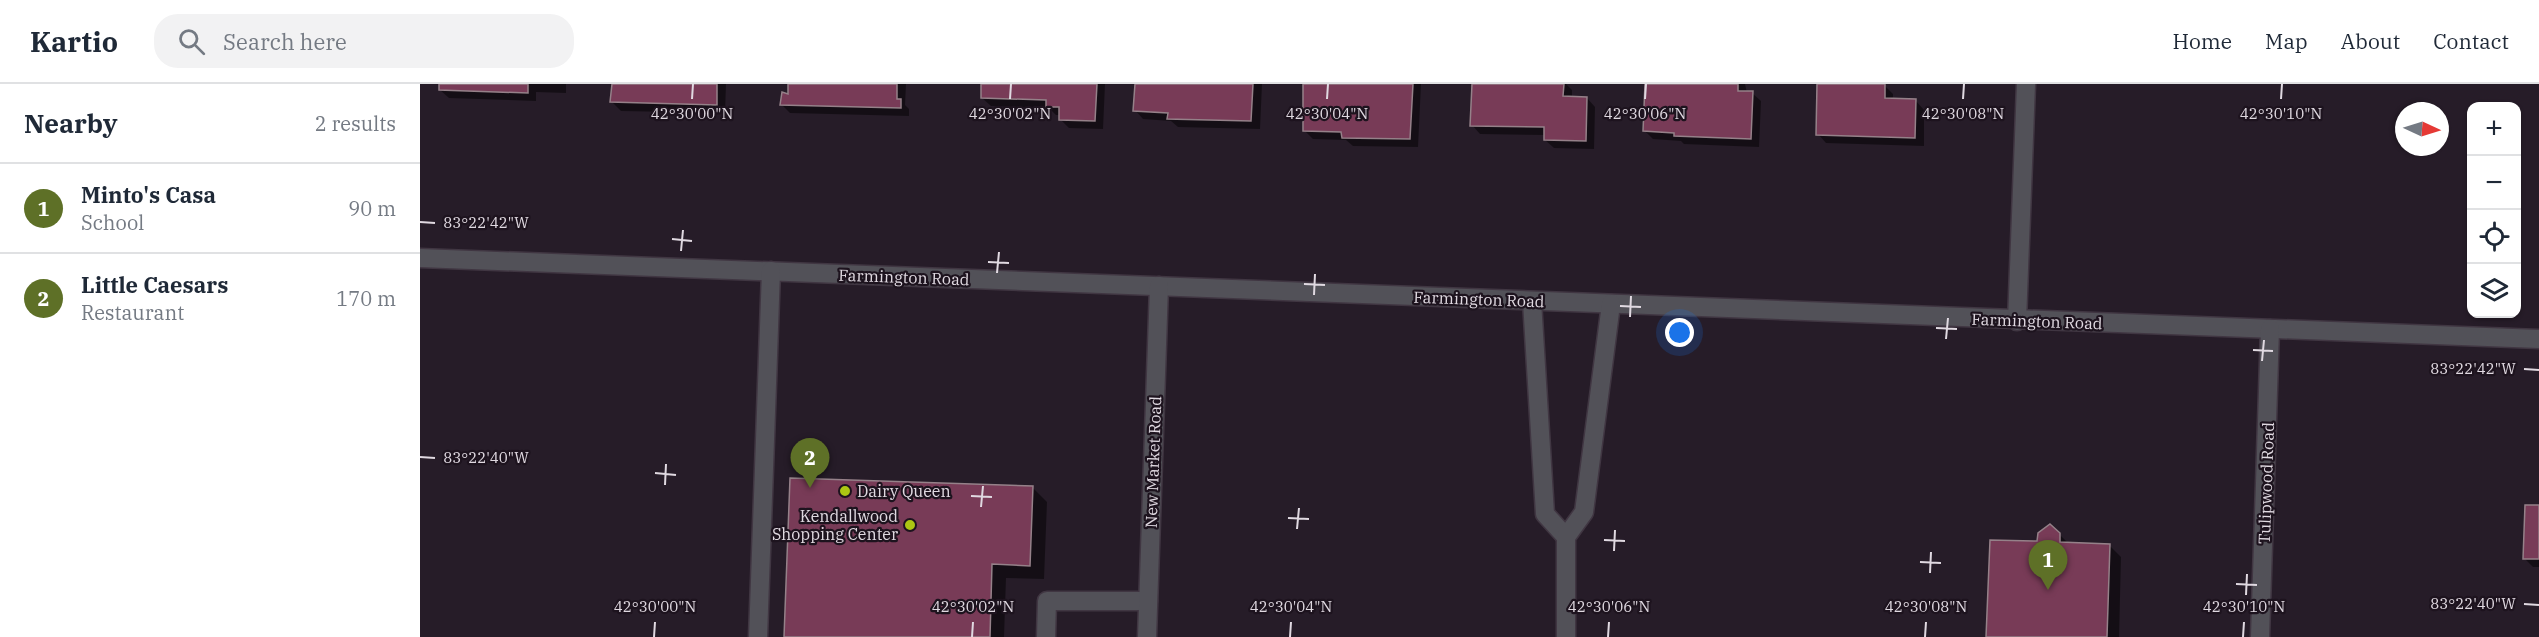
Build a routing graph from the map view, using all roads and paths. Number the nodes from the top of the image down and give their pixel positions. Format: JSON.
{"nodes":[{"id":1,"x":2026,"y":84,"type":"edge"},
{"id":2,"x":420,"y":258,"type":"edge"},
{"id":3,"x":771,"y":272,"type":"junction"},
{"id":4,"x":1159,"y":286,"type":"junction"},
{"id":5,"x":1532,"y":301,"type":"junction"},
{"id":6,"x":1611,"y":304,"type":"junction"},
{"id":7,"x":2017,"y":321,"type":"junction"},
{"id":8,"x":2270,"y":328,"type":"junction"},
{"id":9,"x":2539,"y":339,"type":"edge"},
{"id":10,"x":1566,"y":537,"type":"junction"},
{"id":11,"x":1148,"y":601,"type":"junction"},
{"id":12,"x":758,"y":637,"type":"edge"},
{"id":13,"x":1046,"y":637,"type":"edge"},
{"id":14,"x":1147,"y":637,"type":"edge"},
{"id":15,"x":1566,"y":637,"type":"edge"},
{"id":16,"x":2260,"y":637,"type":"edge"}],
"edges":[{"from":1,"to":7,"type":"street"},
{"from":2,"to":3,"type":"street","name":"Farmington Road"},
{"from":3,"to":4,"type":"street","name":"Farmington Road"},
{"from":3,"to":12,"type":"street"},
{"from":4,"to":5,"type":"street","name":"Farmington Road"},
{"from":4,"to":11,"type":"street","name":"New Market Road"},
{"from":5,"to":6,"type":"street","name":"Farmington Road"},
{"from":5,"to":10,"type":"street"},
{"from":6,"to":7,"type":"street","name":"Farmington Road"},
{"from":6,"to":10,"type":"street"},
{"from":7,"to":8,"type":"street","name":"Farmington Road"},
{"from":8,"to":9,"type":"street","name":"Farmington Road"},
{"from":8,"to":16,"type":"street","name":"Tulipwood Road"},
{"from":10,"to":15,"type":"street"},
{"from":11,"to":13,"type":"street"},
{"from":11,"to":14,"type":"street","name":"New Market Road"}]}
